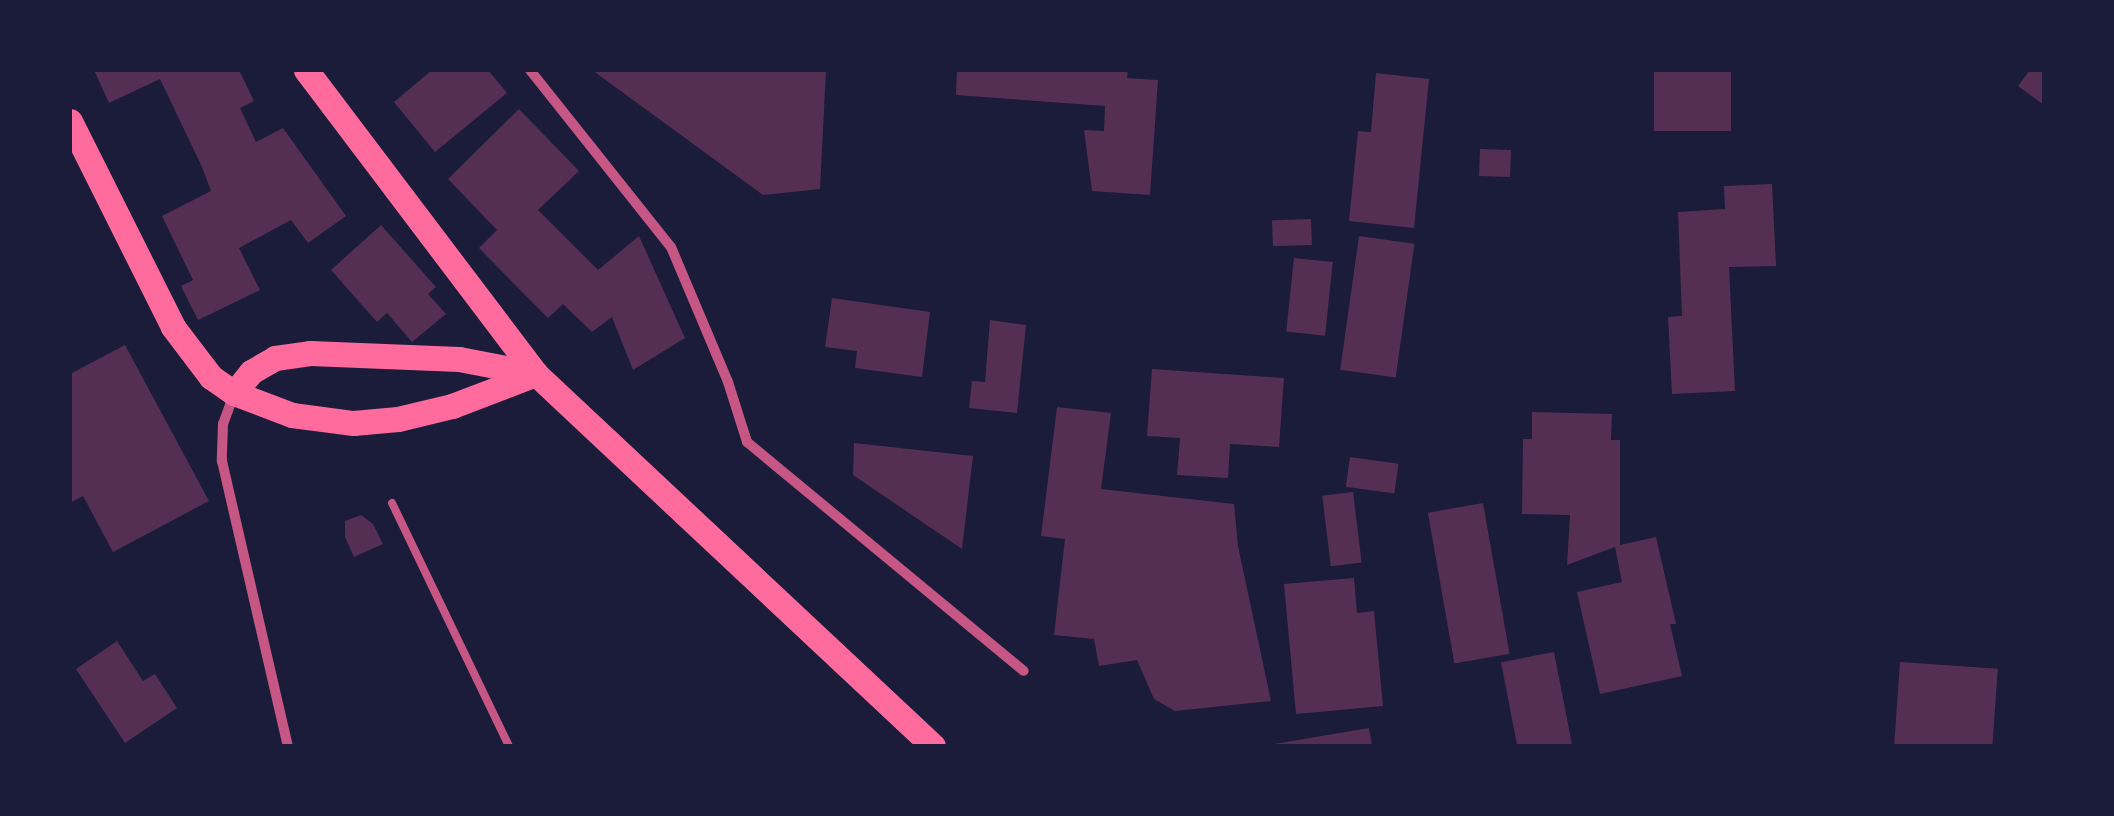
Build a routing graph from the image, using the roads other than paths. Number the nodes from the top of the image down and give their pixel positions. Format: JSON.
{"nodes":[{"id":1,"x":530,"y":70,"type":"edge"},
{"id":2,"x":315,"y":72,"type":"edge"},
{"id":3,"x":70,"y":121,"type":"edge"},
{"id":4,"x":536,"y":374,"type":"junction"},
{"id":5,"x":234,"y":393,"type":"junction"},
{"id":6,"x":392,"y":503,"type":"dead end"},
{"id":7,"x":1024,"y":671,"type":"dead end"},
{"id":8,"x":288,"y":746,"type":"edge"},
{"id":9,"x":509,"y":746,"type":"edge"},
{"id":10,"x":933,"y":746,"type":"edge"}],
"edges":[{"from":1,"to":7,"type":"street"},
{"from":2,"to":4,"type":"main road"},
{"from":3,"to":5,"type":"main road"},
{"from":4,"to":5,"type":"main road"},
{"from":4,"to":5,"type":"main road"},
{"from":4,"to":10,"type":"main road"},
{"from":5,"to":8,"type":"street"},
{"from":6,"to":9,"type":"lane"}]}
